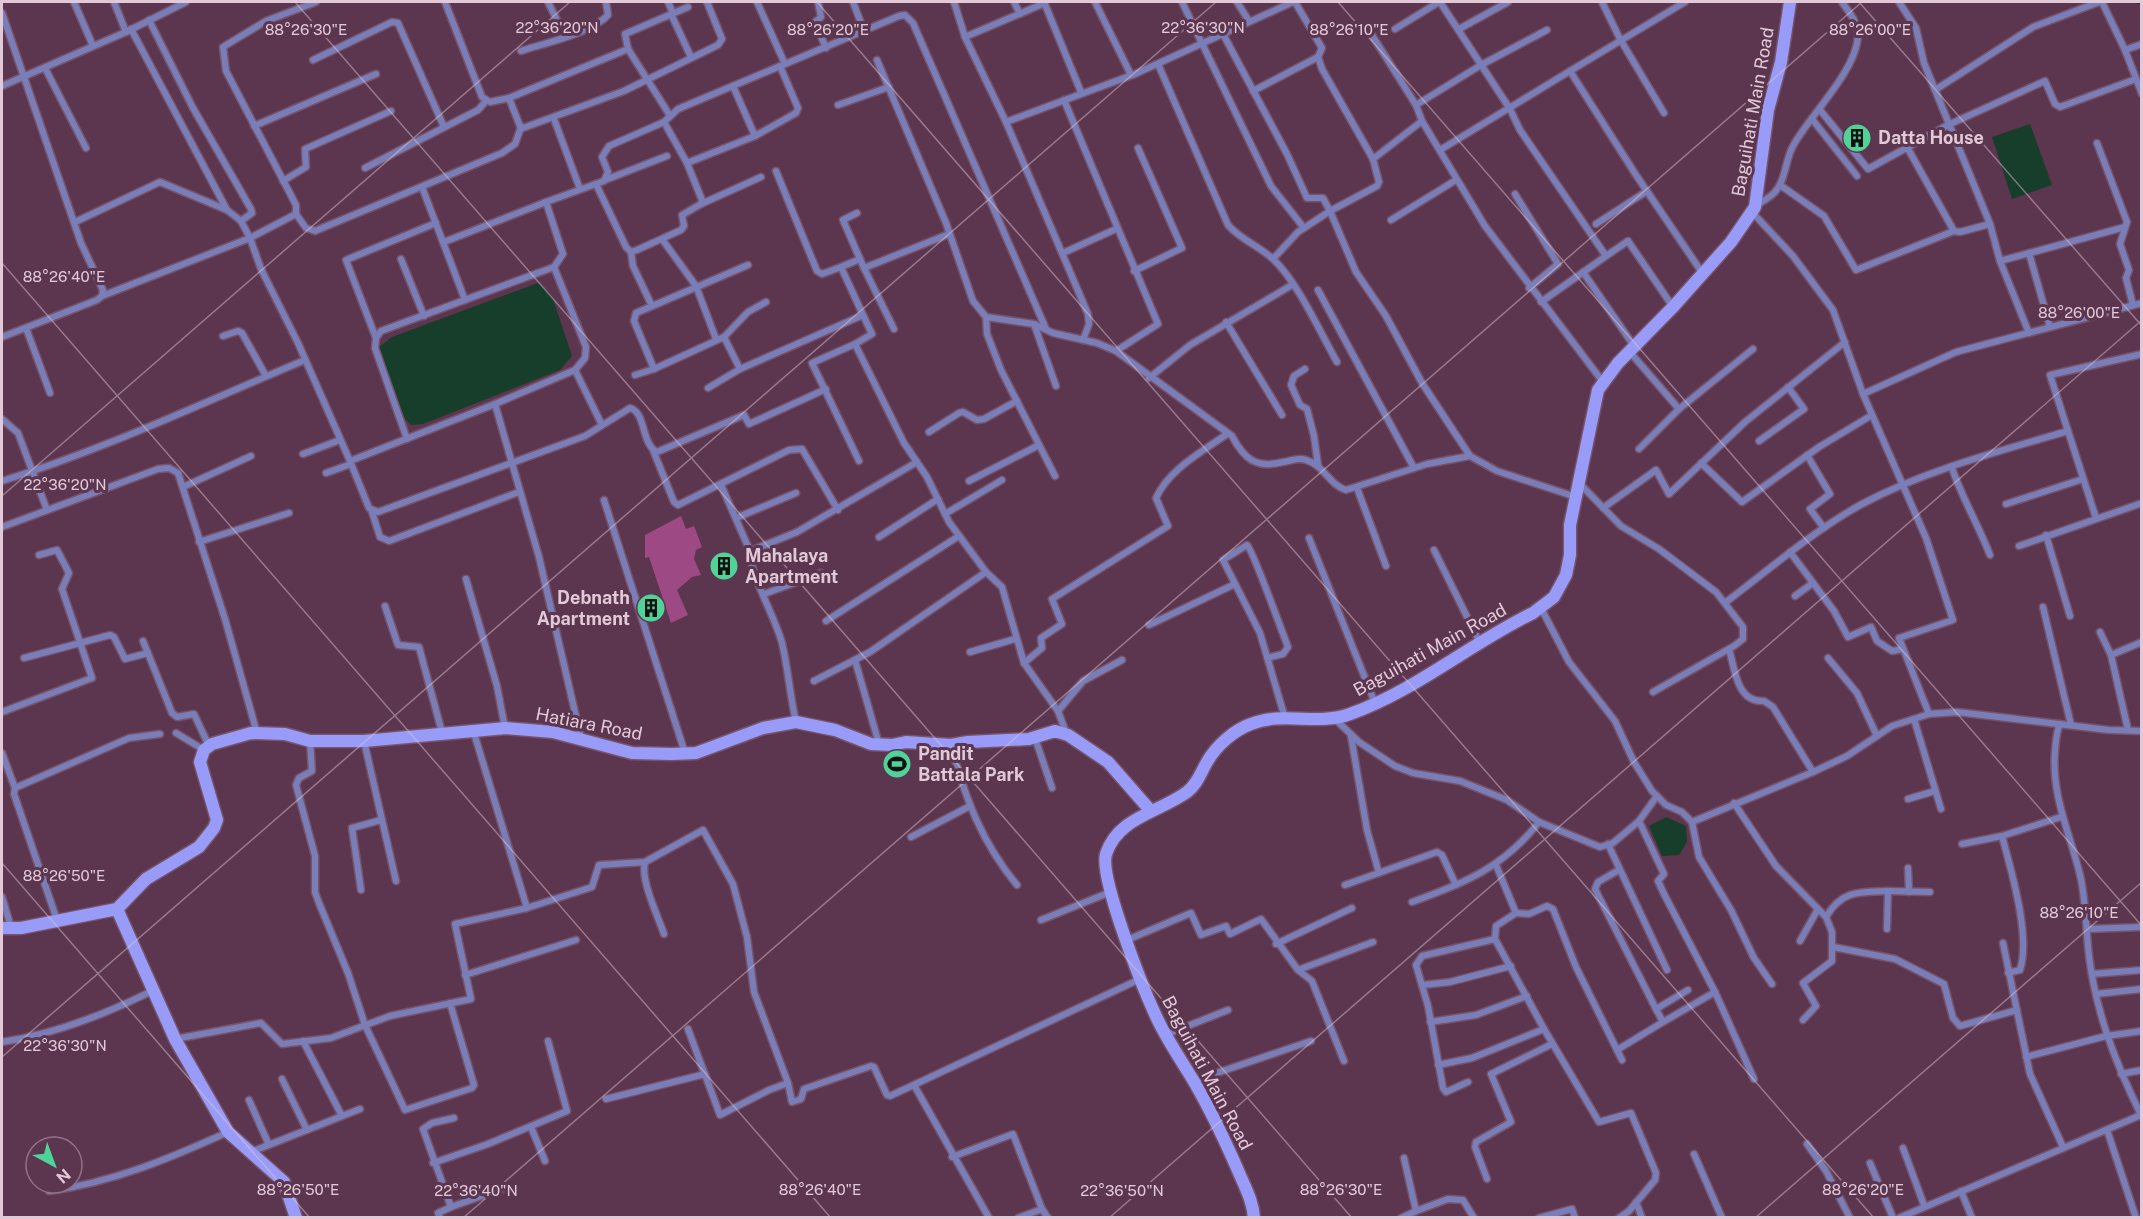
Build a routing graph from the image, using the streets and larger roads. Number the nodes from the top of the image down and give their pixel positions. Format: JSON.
{"nodes":[{"id":1,"x":74,"y":2,"type":"edge"},
{"id":2,"x":114,"y":2,"type":"edge"},
{"id":3,"x":186,"y":2,"type":"edge"},
{"id":4,"x":316,"y":2,"type":"edge"},
{"id":5,"x":445,"y":2,"type":"edge"},
{"id":6,"x":548,"y":2,"type":"edge"},
{"id":7,"x":606,"y":2,"type":"edge"},
{"id":8,"x":668,"y":2,"type":"edge"},
{"id":9,"x":707,"y":2,"type":"edge"},
{"id":10,"x":757,"y":2,"type":"edge"},
{"id":11,"x":818,"y":2,"type":"edge"},
{"id":12,"x":853,"y":2,"type":"edge"},
{"id":13,"x":954,"y":2,"type":"edge"},
{"id":14,"x":1014,"y":2,"type":"edge"},
{"id":15,"x":1044,"y":2,"type":"edge"},
{"id":16,"x":1095,"y":2,"type":"edge"},
{"id":17,"x":1182,"y":2,"type":"edge"},
{"id":18,"x":1237,"y":2,"type":"edge"},
{"id":19,"x":1294,"y":2,"type":"edge"},
{"id":20,"x":1440,"y":2,"type":"edge"},
{"id":21,"x":1508,"y":2,"type":"edge"},
{"id":22,"x":1602,"y":2,"type":"edge"},
{"id":23,"x":1685,"y":2,"type":"edge"},
{"id":24,"x":1790,"y":2,"type":"edge"},
{"id":25,"x":1842,"y":2,"type":"edge"},
{"id":26,"x":1899,"y":2,"type":"edge"},
{"id":27,"x":2100,"y":2,"type":"edge"},
{"id":28,"x":688,"y":7,"type":"dead end"},
{"id":29,"x":2,"y":13,"type":"edge"},
{"id":30,"x":672,"y":14,"type":"junction"},
{"id":31,"x":1020,"y":14,"type":"junction"},
{"id":32,"x":149,"y":20,"type":"junction"},
{"id":33,"x":1249,"y":21,"type":"junction"},
{"id":34,"x":559,"y":24,"type":"dead end"},
{"id":35,"x":1395,"y":29,"type":"dead end"},
{"id":36,"x":1459,"y":29,"type":"junction"},
{"id":37,"x":129,"y":30,"type":"junction"},
{"id":38,"x":1547,"y":30,"type":"dead end"},
{"id":39,"x":864,"y":31,"type":"junction"},
{"id":40,"x":1370,"y":32,"type":"dead end"},
{"id":41,"x":1223,"y":34,"type":"junction"},
{"id":42,"x":965,"y":37,"type":"junction"},
{"id":43,"x":1620,"y":39,"type":"junction"},
{"id":44,"x":1202,"y":44,"type":"junction"},
{"id":45,"x":2142,"y":44,"type":"edge"},
{"id":46,"x":93,"y":46,"type":"junction"},
{"id":47,"x":826,"y":48,"type":"junction"},
{"id":48,"x":628,"y":49,"type":"junction"},
{"id":49,"x":2125,"y":50,"type":"junction"},
{"id":50,"x":521,"y":51,"type":"dead end"},
{"id":51,"x":691,"y":57,"type":"junction"},
{"id":52,"x":1318,"y":57,"type":"junction"},
{"id":53,"x":313,"y":60,"type":"dead end"},
{"id":54,"x":877,"y":60,"type":"dead end"},
{"id":55,"x":1158,"y":64,"type":"junction"},
{"id":56,"x":782,"y":65,"type":"junction"},
{"id":57,"x":1481,"y":65,"type":"junction"},
{"id":58,"x":45,"y":68,"type":"junction"},
{"id":59,"x":1570,"y":71,"type":"junction"},
{"id":60,"x":376,"y":74,"type":"dead end"},
{"id":61,"x":1131,"y":75,"type":"junction"},
{"id":62,"x":24,"y":77,"type":"junction"},
{"id":63,"x":647,"y":79,"type":"junction"},
{"id":64,"x":2136,"y":79,"type":"junction"},
{"id":65,"x":2,"y":86,"type":"edge"},
{"id":66,"x":733,"y":86,"type":"junction"},
{"id":67,"x":889,"y":87,"type":"junction"},
{"id":68,"x":1935,"y":90,"type":"junction"},
{"id":69,"x":1253,"y":91,"type":"junction"},
{"id":70,"x":1081,"y":92,"type":"junction"},
{"id":71,"x":2142,"y":94,"type":"edge"},
{"id":72,"x":509,"y":98,"type":"junction"},
{"id":73,"x":1064,"y":100,"type":"junction"},
{"id":74,"x":486,"y":101,"type":"junction"},
{"id":75,"x":838,"y":105,"type":"dead end"},
{"id":76,"x":1416,"y":105,"type":"junction"},
{"id":77,"x":1510,"y":109,"type":"junction"},
{"id":78,"x":1820,"y":110,"type":"junction"},
{"id":79,"x":391,"y":111,"type":"dead end"},
{"id":80,"x":1664,"y":113,"type":"dead end"},
{"id":81,"x":669,"y":114,"type":"junction"},
{"id":82,"x":554,"y":118,"type":"junction"},
{"id":83,"x":1812,"y":119,"type":"junction"},
{"id":84,"x":1422,"y":120,"type":"junction"},
{"id":85,"x":664,"y":122,"type":"junction"},
{"id":86,"x":1006,"y":122,"type":"junction"},
{"id":87,"x":1948,"y":125,"type":"junction"},
{"id":88,"x":254,"y":126,"type":"junction"},
{"id":89,"x":444,"y":127,"type":"junction"},
{"id":90,"x":521,"y":127,"type":"junction"},
{"id":91,"x":755,"y":136,"type":"junction"},
{"id":92,"x":2097,"y":143,"type":"dead end"},
{"id":93,"x":86,"y":147,"type":"dead end"},
{"id":94,"x":1907,"y":147,"type":"junction"},
{"id":95,"x":1138,"y":148,"type":"dead end"},
{"id":96,"x":1440,"y":150,"type":"junction"},
{"id":97,"x":667,"y":156,"type":"dead end"},
{"id":98,"x":1373,"y":159,"type":"junction"},
{"id":99,"x":687,"y":163,"type":"junction"},
{"id":100,"x":365,"y":168,"type":"dead end"},
{"id":101,"x":776,"y":171,"type":"dead end"},
{"id":102,"x":1857,"y":176,"type":"dead end"},
{"id":103,"x":760,"y":177,"type":"dead end"},
{"id":104,"x":1456,"y":180,"type":"junction"},
{"id":105,"x":604,"y":181,"type":"junction"},
{"id":106,"x":284,"y":182,"type":"junction"},
{"id":107,"x":596,"y":184,"type":"junction"},
{"id":108,"x":1780,"y":185,"type":"junction"},
{"id":109,"x":422,"y":186,"type":"junction"},
{"id":110,"x":580,"y":189,"type":"junction"},
{"id":111,"x":1647,"y":191,"type":"junction"},
{"id":112,"x":1515,"y":194,"type":"dead end"},
{"id":113,"x":546,"y":202,"type":"junction"},
{"id":114,"x":701,"y":204,"type":"junction"},
{"id":115,"x":1754,"y":209,"type":"junction"},
{"id":116,"x":227,"y":210,"type":"junction"},
{"id":117,"x":1330,"y":211,"type":"junction"},
{"id":118,"x":857,"y":213,"type":"dead end"},
{"id":119,"x":296,"y":214,"type":"junction"},
{"id":120,"x":241,"y":220,"type":"junction"},
{"id":121,"x":1391,"y":220,"type":"dead end"},
{"id":122,"x":75,"y":222,"type":"junction"},
{"id":123,"x":436,"y":223,"type":"junction"},
{"id":124,"x":1596,"y":224,"type":"dead end"},
{"id":125,"x":1990,"y":224,"type":"junction"},
{"id":126,"x":2126,"y":227,"type":"junction"},
{"id":127,"x":1304,"y":228,"type":"junction"},
{"id":128,"x":1116,"y":229,"type":"junction"},
{"id":129,"x":1954,"y":231,"type":"junction"},
{"id":130,"x":949,"y":234,"type":"junction"},
{"id":131,"x":250,"y":238,"type":"junction"},
{"id":132,"x":662,"y":239,"type":"junction"},
{"id":133,"x":444,"y":242,"type":"junction"},
{"id":134,"x":631,"y":252,"type":"junction"},
{"id":135,"x":1063,"y":253,"type":"junction"},
{"id":136,"x":2029,"y":253,"type":"junction"},
{"id":137,"x":1606,"y":256,"type":"junction"},
{"id":138,"x":860,"y":259,"type":"junction"},
{"id":139,"x":1273,"y":259,"type":"junction"},
{"id":140,"x":401,"y":260,"type":"dead end"},
{"id":141,"x":2000,"y":261,"type":"junction"},
{"id":142,"x":748,"y":265,"type":"dead end"},
{"id":143,"x":554,"y":267,"type":"junction"},
{"id":144,"x":841,"y":267,"type":"junction"},
{"id":145,"x":864,"y":268,"type":"junction"},
{"id":146,"x":1134,"y":272,"type":"junction"},
{"id":147,"x":1583,"y":272,"type":"junction"},
{"id":148,"x":1703,"y":274,"type":"junction"},
{"id":149,"x":1292,"y":285,"type":"junction"},
{"id":150,"x":696,"y":286,"type":"junction"},
{"id":151,"x":1530,"y":288,"type":"junction"},
{"id":152,"x":1318,"y":290,"type":"dead end"},
{"id":153,"x":102,"y":296,"type":"junction"},
{"id":154,"x":465,"y":300,"type":"junction"},
{"id":155,"x":766,"y":302,"type":"dead end"},
{"id":156,"x":1541,"y":302,"type":"junction"},
{"id":157,"x":2142,"y":303,"type":"edge"},
{"id":158,"x":2133,"y":305,"type":"junction"},
{"id":159,"x":652,"y":306,"type":"junction"},
{"id":160,"x":1673,"y":307,"type":"junction"},
{"id":161,"x":863,"y":315,"type":"junction"},
{"id":162,"x":424,"y":316,"type":"junction"},
{"id":163,"x":986,"y":317,"type":"junction"},
{"id":164,"x":1226,"y":322,"type":"junction"},
{"id":165,"x":1034,"y":324,"type":"junction"},
{"id":166,"x":2050,"y":327,"type":"junction"},
{"id":167,"x":26,"y":328,"type":"junction"},
{"id":168,"x":894,"y":329,"type":"dead end"},
{"id":169,"x":1046,"y":329,"type":"junction"},
{"id":170,"x":2029,"y":333,"type":"junction"},
{"id":171,"x":224,"y":336,"type":"dead end"},
{"id":172,"x":2,"y":337,"type":"edge"},
{"id":173,"x":724,"y":337,"type":"junction"},
{"id":174,"x":376,"y":338,"type":"junction"},
{"id":175,"x":716,"y":339,"type":"junction"},
{"id":176,"x":1083,"y":340,"type":"junction"},
{"id":177,"x":1845,"y":342,"type":"junction"},
{"id":178,"x":855,"y":344,"type":"junction"},
{"id":179,"x":1631,"y":348,"type":"junction"},
{"id":180,"x":1753,"y":349,"type":"dead end"},
{"id":181,"x":1116,"y":351,"type":"junction"},
{"id":182,"x":2142,"y":354,"type":"edge"},
{"id":183,"x":305,"y":360,"type":"junction"},
{"id":184,"x":1337,"y":362,"type":"dead end"},
{"id":185,"x":654,"y":369,"type":"junction"},
{"id":186,"x":740,"y":369,"type":"junction"},
{"id":187,"x":1305,"y":369,"type":"dead end"},
{"id":188,"x":575,"y":370,"type":"junction"},
{"id":189,"x":635,"y":375,"type":"dead end"},
{"id":190,"x":266,"y":376,"type":"junction"},
{"id":191,"x":1149,"y":378,"type":"junction"},
{"id":192,"x":1604,"y":383,"type":"junction"},
{"id":193,"x":1056,"y":386,"type":"dead end"},
{"id":194,"x":1788,"y":387,"type":"junction"},
{"id":195,"x":708,"y":388,"type":"dead end"},
{"id":196,"x":826,"y":389,"type":"junction"},
{"id":197,"x":50,"y":393,"type":"dead end"},
{"id":198,"x":1863,"y":393,"type":"junction"},
{"id":199,"x":1017,"y":401,"type":"junction"},
{"id":200,"x":495,"y":404,"type":"junction"},
{"id":201,"x":1679,"y":409,"type":"junction"},
{"id":202,"x":1282,"y":415,"type":"dead end"},
{"id":203,"x":1872,"y":415,"type":"junction"},
{"id":204,"x":2,"y":419,"type":"edge"},
{"id":205,"x":602,"y":425,"type":"junction"},
{"id":206,"x":2068,"y":431,"type":"junction"},
{"id":207,"x":929,"y":432,"type":"dead end"},
{"id":208,"x":1227,"y":434,"type":"junction"},
{"id":209,"x":407,"y":439,"type":"junction"},
{"id":210,"x":340,"y":440,"type":"junction"},
{"id":211,"x":1759,"y":441,"type":"dead end"},
{"id":212,"x":1039,"y":445,"type":"junction"},
{"id":213,"x":1639,"y":449,"type":"dead end"},
{"id":214,"x":653,"y":450,"type":"junction"},
{"id":215,"x":303,"y":454,"type":"dead end"},
{"id":216,"x":251,"y":456,"type":"dead end"},
{"id":217,"x":1470,"y":456,"type":"junction"},
{"id":218,"x":1807,"y":456,"type":"junction"},
{"id":219,"x":859,"y":461,"type":"dead end"},
{"id":220,"x":350,"y":462,"type":"junction"},
{"id":221,"x":512,"y":462,"type":"junction"},
{"id":222,"x":917,"y":462,"type":"junction"},
{"id":223,"x":1701,"y":463,"type":"junction"},
{"id":224,"x":1318,"y":465,"type":"junction"},
{"id":225,"x":1414,"y":468,"type":"junction"},
{"id":226,"x":1952,"y":468,"type":"junction"},
{"id":227,"x":33,"y":471,"type":"junction"},
{"id":228,"x":326,"y":473,"type":"dead end"},
{"id":229,"x":1055,"y":476,"type":"dead end"},
{"id":230,"x":2083,"y":479,"type":"junction"},
{"id":231,"x":1002,"y":480,"type":"dead end"},
{"id":232,"x":2,"y":481,"type":"edge"},
{"id":233,"x":969,"y":481,"type":"dead end"},
{"id":234,"x":1579,"y":483,"type":"junction"},
{"id":235,"x":721,"y":485,"type":"junction"},
{"id":236,"x":1903,"y":486,"type":"junction"},
{"id":237,"x":183,"y":487,"type":"junction"},
{"id":238,"x":1357,"y":488,"type":"junction"},
{"id":239,"x":519,"y":492,"type":"junction"},
{"id":240,"x":796,"y":493,"type":"dead end"},
{"id":241,"x":1577,"y":497,"type":"junction"},
{"id":242,"x":938,"y":499,"type":"junction"},
{"id":243,"x":604,"y":500,"type":"dead end"},
{"id":244,"x":2142,"y":503,"type":"edge"},
{"id":245,"x":2006,"y":504,"type":"dead end"},
{"id":246,"x":1603,"y":508,"type":"junction"},
{"id":247,"x":47,"y":510,"type":"junction"},
{"id":248,"x":838,"y":510,"type":"junction"},
{"id":249,"x":372,"y":512,"type":"junction"},
{"id":250,"x":289,"y":513,"type":"dead end"},
{"id":251,"x":945,"y":514,"type":"junction"},
{"id":252,"x":736,"y":518,"type":"junction"},
{"id":253,"x":2096,"y":518,"type":"junction"},
{"id":254,"x":2,"y":527,"type":"edge"},
{"id":255,"x":1824,"y":528,"type":"junction"},
{"id":256,"x":959,"y":536,"type":"junction"},
{"id":257,"x":2046,"y":536,"type":"junction"},
{"id":258,"x":879,"y":537,"type":"dead end"},
{"id":259,"x":1309,"y":538,"type":"dead end"},
{"id":260,"x":199,"y":542,"type":"junction"},
{"id":261,"x":2019,"y":546,"type":"dead end"},
{"id":262,"x":1434,"y":550,"type":"dead end"},
{"id":263,"x":750,"y":551,"type":"junction"},
{"id":264,"x":1790,"y":552,"type":"junction"},
{"id":265,"x":39,"y":555,"type":"dead end"},
{"id":266,"x":1990,"y":555,"type":"dead end"},
{"id":267,"x":1386,"y":566,"type":"dead end"},
{"id":268,"x":821,"y":573,"type":"dead end"},
{"id":269,"x":986,"y":573,"type":"junction"},
{"id":270,"x":465,"y":579,"type":"dead end"},
{"id":271,"x":1813,"y":583,"type":"junction"},
{"id":272,"x":1235,"y":584,"type":"junction"},
{"id":273,"x":764,"y":594,"type":"junction"},
{"id":274,"x":1795,"y":596,"type":"dead end"},
{"id":275,"x":1726,"y":602,"type":"junction"},
{"id":276,"x":385,"y":606,"type":"dead end"},
{"id":277,"x":2043,"y":607,"type":"dead end"},
{"id":278,"x":1541,"y":608,"type":"junction"},
{"id":279,"x":2070,"y":616,"type":"dead end"},
{"id":280,"x":826,"y":621,"type":"dead end"},
{"id":281,"x":1149,"y":625,"type":"dead end"},
{"id":282,"x":2100,"y":632,"type":"dead end"},
{"id":283,"x":1015,"y":639,"type":"junction"},
{"id":284,"x":80,"y":641,"type":"junction"},
{"id":285,"x":143,"y":641,"type":"dead end"},
{"id":286,"x":2142,"y":642,"type":"edge"},
{"id":287,"x":1480,"y":643,"type":"junction"},
{"id":288,"x":1729,"y":649,"type":"junction"},
{"id":289,"x":1903,"y":649,"type":"junction"},
{"id":290,"x":970,"y":652,"type":"dead end"},
{"id":291,"x":148,"y":653,"type":"junction"},
{"id":292,"x":2110,"y":656,"type":"junction"},
{"id":293,"x":24,"y":658,"type":"dead end"},
{"id":294,"x":1267,"y":658,"type":"junction"},
{"id":295,"x":1827,"y":658,"type":"dead end"},
{"id":296,"x":855,"y":660,"type":"junction"},
{"id":297,"x":1122,"y":660,"type":"dead end"},
{"id":298,"x":1024,"y":663,"type":"junction"},
{"id":299,"x":814,"y":681,"type":"dead end"},
{"id":300,"x":1653,"y":692,"type":"dead end"},
{"id":301,"x":1375,"y":704,"type":"junction"},
{"id":302,"x":1058,"y":711,"type":"junction"},
{"id":303,"x":2,"y":712,"type":"edge"},
{"id":304,"x":1929,"y":714,"type":"junction"},
{"id":305,"x":1285,"y":718,"type":"junction"},
{"id":306,"x":1335,"y":719,"type":"junction"},
{"id":307,"x":1914,"y":719,"type":"junction"},
{"id":308,"x":796,"y":722,"type":"junction"},
{"id":309,"x":2060,"y":724,"type":"junction"},
{"id":310,"x":2072,"y":725,"type":"junction"},
{"id":311,"x":506,"y":729,"type":"junction"},
{"id":312,"x":2128,"y":730,"type":"junction"},
{"id":313,"x":2142,"y":731,"type":"edge"},
{"id":314,"x":176,"y":733,"type":"dead end"},
{"id":315,"x":258,"y":733,"type":"junction"},
{"id":316,"x":474,"y":733,"type":"junction"},
{"id":317,"x":160,"y":734,"type":"dead end"},
{"id":318,"x":1068,"y":735,"type":"junction"},
{"id":319,"x":1351,"y":735,"type":"junction"},
{"id":320,"x":444,"y":736,"type":"junction"},
{"id":321,"x":1877,"y":736,"type":"junction"},
{"id":322,"x":581,"y":738,"type":"junction"},
{"id":323,"x":1035,"y":738,"type":"junction"},
{"id":324,"x":310,"y":741,"type":"junction"},
{"id":325,"x":364,"y":741,"type":"junction"},
{"id":326,"x":879,"y":744,"type":"junction"},
{"id":327,"x":951,"y":746,"type":"junction"},
{"id":328,"x":207,"y":748,"type":"junction"},
{"id":329,"x":2,"y":753,"type":"edge"},
{"id":330,"x":685,"y":754,"type":"junction"},
{"id":331,"x":1814,"y":772,"type":"junction"},
{"id":332,"x":15,"y":788,"type":"junction"},
{"id":333,"x":1052,"y":788,"type":"dead end"},
{"id":334,"x":1935,"y":791,"type":"junction"},
{"id":335,"x":1657,"y":796,"type":"junction"},
{"id":336,"x":1908,"y":799,"type":"dead end"},
{"id":337,"x":1734,"y":803,"type":"junction"},
{"id":338,"x":970,"y":806,"type":"junction"},
{"id":339,"x":1941,"y":809,"type":"dead end"},
{"id":340,"x":1150,"y":810,"type":"junction"},
{"id":341,"x":2061,"y":817,"type":"junction"},
{"id":342,"x":381,"y":820,"type":"junction"},
{"id":343,"x":1640,"y":821,"type":"junction"},
{"id":344,"x":1539,"y":822,"type":"junction"},
{"id":345,"x":1692,"y":822,"type":"junction"},
{"id":346,"x":2002,"y":836,"type":"junction"},
{"id":347,"x":911,"y":837,"type":"dead end"},
{"id":348,"x":1608,"y":844,"type":"junction"},
{"id":349,"x":1962,"y":844,"type":"dead end"},
{"id":350,"x":645,"y":862,"type":"junction"},
{"id":351,"x":1496,"y":865,"type":"junction"},
{"id":352,"x":1908,"y":868,"type":"dead end"},
{"id":353,"x":1619,"y":870,"type":"junction"},
{"id":354,"x":1379,"y":873,"type":"junction"},
{"id":355,"x":396,"y":881,"type":"dead end"},
{"id":356,"x":1017,"y":885,"type":"dead end"},
{"id":357,"x":1345,"y":885,"type":"dead end"},
{"id":358,"x":1456,"y":885,"type":"junction"},
{"id":359,"x":361,"y":890,"type":"dead end"},
{"id":360,"x":1113,"y":891,"type":"junction"},
{"id":361,"x":1888,"y":891,"type":"junction"},
{"id":362,"x":1909,"y":892,"type":"junction"},
{"id":363,"x":1930,"y":892,"type":"dead end"},
{"id":364,"x":2,"y":897,"type":"edge"},
{"id":365,"x":1412,"y":902,"type":"dead end"},
{"id":366,"x":527,"y":908,"type":"junction"},
{"id":367,"x":1352,"y":908,"type":"dead end"},
{"id":368,"x":117,"y":909,"type":"junction"},
{"id":369,"x":1818,"y":909,"type":"junction"},
{"id":370,"x":1516,"y":913,"type":"junction"},
{"id":371,"x":1826,"y":918,"type":"junction"},
{"id":372,"x":57,"y":920,"type":"junction"},
{"id":373,"x":1041,"y":920,"type":"dead end"},
{"id":374,"x":2142,"y":927,"type":"edge"},
{"id":375,"x":7,"y":928,"type":"edge"},
{"id":376,"x":1887,"y":929,"type":"dead end"},
{"id":377,"x":2087,"y":929,"type":"junction"},
{"id":378,"x":664,"y":934,"type":"dead end"},
{"id":379,"x":1495,"y":939,"type":"junction"},
{"id":380,"x":576,"y":940,"type":"dead end"},
{"id":381,"x":1800,"y":940,"type":"dead end"},
{"id":382,"x":1126,"y":941,"type":"junction"},
{"id":383,"x":1373,"y":942,"type":"dead end"},
{"id":384,"x":2003,"y":943,"type":"dead end"},
{"id":385,"x":1276,"y":944,"type":"junction"},
{"id":386,"x":1833,"y":946,"type":"junction"},
{"id":387,"x":1511,"y":966,"type":"junction"},
{"id":388,"x":1298,"y":970,"type":"junction"},
{"id":389,"x":1666,"y":970,"type":"dead end"},
{"id":390,"x":2142,"y":970,"type":"edge"},
{"id":391,"x":2008,"y":973,"type":"junction"},
{"id":392,"x":2092,"y":974,"type":"junction"},
{"id":393,"x":465,"y":975,"type":"junction"},
{"id":394,"x":1138,"y":980,"type":"junction"},
{"id":395,"x":1772,"y":984,"type":"dead end"},
{"id":396,"x":1423,"y":985,"type":"junction"},
{"id":397,"x":2142,"y":989,"type":"edge"},
{"id":398,"x":1688,"y":990,"type":"dead end"},
{"id":399,"x":153,"y":991,"type":"junction"},
{"id":400,"x":1715,"y":992,"type":"junction"},
{"id":401,"x":2096,"y":994,"type":"junction"},
{"id":402,"x":1527,"y":996,"type":"junction"},
{"id":403,"x":450,"y":1004,"type":"junction"},
{"id":404,"x":1228,"y":1010,"type":"dead end"},
{"id":405,"x":1656,"y":1010,"type":"junction"},
{"id":406,"x":2017,"y":1010,"type":"junction"},
{"id":407,"x":1803,"y":1020,"type":"dead end"},
{"id":408,"x":1430,"y":1022,"type":"junction"},
{"id":409,"x":1663,"y":1022,"type":"junction"},
{"id":410,"x":365,"y":1025,"type":"junction"},
{"id":411,"x":688,"y":1029,"type":"dead end"},
{"id":412,"x":1544,"y":1029,"type":"junction"},
{"id":413,"x":2142,"y":1031,"type":"edge"},
{"id":414,"x":1164,"y":1035,"type":"junction"},
{"id":415,"x":2106,"y":1036,"type":"junction"},
{"id":416,"x":176,"y":1039,"type":"junction"},
{"id":417,"x":303,"y":1041,"type":"junction"},
{"id":418,"x":548,"y":1041,"type":"dead end"},
{"id":419,"x":1311,"y":1041,"type":"dead end"},
{"id":420,"x":2,"y":1042,"type":"edge"},
{"id":421,"x":1552,"y":1044,"type":"junction"},
{"id":422,"x":1617,"y":1050,"type":"junction"},
{"id":423,"x":2026,"y":1057,"type":"junction"},
{"id":424,"x":1622,"y":1060,"type":"dead end"},
{"id":425,"x":1344,"y":1061,"type":"dead end"},
{"id":426,"x":1438,"y":1065,"type":"junction"},
{"id":427,"x":2142,"y":1070,"type":"edge"},
{"id":428,"x":705,"y":1074,"type":"junction"},
{"id":429,"x":2121,"y":1074,"type":"junction"},
{"id":430,"x":282,"y":1079,"type":"dead end"},
{"id":431,"x":1754,"y":1079,"type":"dead end"},
{"id":432,"x":1193,"y":1081,"type":"junction"},
{"id":433,"x":1468,"y":1082,"type":"dead end"},
{"id":434,"x":788,"y":1083,"type":"junction"},
{"id":435,"x":914,"y":1085,"type":"junction"},
{"id":436,"x":606,"y":1099,"type":"dead end"},
{"id":437,"x":249,"y":1100,"type":"dead end"},
{"id":438,"x":360,"y":1109,"type":"dead end"},
{"id":439,"x":2141,"y":1115,"type":"edge"},
{"id":440,"x":342,"y":1116,"type":"junction"},
{"id":441,"x":454,"y":1118,"type":"dead end"},
{"id":442,"x":531,"y":1127,"type":"junction"},
{"id":443,"x":307,"y":1130,"type":"junction"},
{"id":444,"x":2106,"y":1130,"type":"junction"},
{"id":445,"x":228,"y":1132,"type":"junction"},
{"id":446,"x":1807,"y":1144,"type":"dead end"},
{"id":447,"x":268,"y":1145,"type":"junction"},
{"id":448,"x":2062,"y":1147,"type":"junction"},
{"id":449,"x":1903,"y":1148,"type":"dead end"},
{"id":450,"x":250,"y":1153,"type":"junction"},
{"id":451,"x":1694,"y":1154,"type":"dead end"},
{"id":452,"x":952,"y":1156,"type":"junction"},
{"id":453,"x":1404,"y":1158,"type":"dead end"},
{"id":454,"x":545,"y":1161,"type":"dead end"},
{"id":455,"x":433,"y":1163,"type":"junction"},
{"id":456,"x":1870,"y":1163,"type":"dead end"},
{"id":457,"x":1487,"y":1179,"type":"dead end"},
{"id":458,"x":84,"y":1186,"type":"edge"},
{"id":459,"x":504,"y":1188,"type":"dead end"},
{"id":460,"x":1961,"y":1191,"type":"junction"},
{"id":461,"x":1636,"y":1202,"type":"junction"},
{"id":462,"x":1924,"y":1205,"type":"junction"},
{"id":463,"x":451,"y":1207,"type":"junction"},
{"id":464,"x":1042,"y":1209,"type":"junction"},
{"id":465,"x":1416,"y":1211,"type":"junction"},
{"id":466,"x":296,"y":1218,"type":"edge"},
{"id":467,"x":440,"y":1218,"type":"edge"},
{"id":468,"x":989,"y":1218,"type":"edge"},
{"id":469,"x":1018,"y":1218,"type":"edge"},
{"id":470,"x":1048,"y":1218,"type":"edge"},
{"id":471,"x":1254,"y":1218,"type":"edge"},
{"id":472,"x":1401,"y":1218,"type":"edge"},
{"id":473,"x":1474,"y":1218,"type":"edge"},
{"id":474,"x":1539,"y":1218,"type":"edge"},
{"id":475,"x":1575,"y":1218,"type":"edge"},
{"id":476,"x":1620,"y":1218,"type":"edge"},
{"id":477,"x":1642,"y":1218,"type":"edge"},
{"id":478,"x":1722,"y":1218,"type":"edge"},
{"id":479,"x":1850,"y":1218,"type":"edge"},
{"id":480,"x":1893,"y":1218,"type":"edge"},
{"id":481,"x":1899,"y":1218,"type":"edge"},
{"id":482,"x":1972,"y":1218,"type":"edge"},
{"id":483,"x":2136,"y":1218,"type":"edge"}],
"edges":[{"from":1,"to":46,"type":"street"},
{"from":2,"to":37,"type":"street"},
{"from":3,"to":32,"type":"street"},
{"from":4,"to":88,"type":"street"},
{"from":5,"to":74,"type":"street"},
{"from":6,"to":34,"type":"street"},
{"from":7,"to":50,"type":"street"},
{"from":8,"to":30,"type":"street"},
{"from":9,"to":51,"type":"street"},
{"from":10,"to":56,"type":"street"},
{"from":11,"to":47,"type":"street"},
{"from":12,"to":39,"type":"street"},
{"from":13,"to":42,"type":"street"},
{"from":14,"to":31,"type":"street"},
{"from":15,"to":31,"type":"street"},
{"from":15,"to":70,"type":"street"},
{"from":16,"to":61,"type":"street"},
{"from":17,"to":44,"type":"street"},
{"from":18,"to":33,"type":"street"},
{"from":19,"to":33,"type":"street"},
{"from":19,"to":52,"type":"street"},
{"from":20,"to":35,"type":"street"},
{"from":20,"to":36,"type":"street"},
{"from":21,"to":36,"type":"street"},
{"from":22,"to":43,"type":"street"},
{"from":23,"to":43,"type":"street"},
{"from":24,"to":115,"type":"street","name":"Baguihati Main Road"},
{"from":25,"to":78,"type":"street"},
{"from":26,"to":68,"type":"street"},
{"from":27,"to":49,"type":"street"},
{"from":27,"to":68,"type":"street"},
{"from":28,"to":30,"type":"street"},
{"from":29,"to":62,"type":"street"},
{"from":30,"to":48,"type":"street"},
{"from":30,"to":51,"type":"street"},
{"from":31,"to":42,"type":"street"},
{"from":32,"to":37,"type":"street"},
{"from":32,"to":120,"type":"street"},
{"from":33,"to":41,"type":"street"},
{"from":36,"to":57,"type":"street"},
{"from":37,"to":46,"type":"street"},
{"from":37,"to":116,"type":"street"},
{"from":38,"to":57,"type":"street"},
{"from":39,"to":47,"type":"street"},
{"from":39,"to":169,"type":"street"},
{"from":40,"to":76,"type":"street"},
{"from":41,"to":44,"type":"street"},
{"from":41,"to":69,"type":"street"},
{"from":42,"to":86,"type":"street"},
{"from":43,"to":59,"type":"street"},
{"from":43,"to":80,"type":"street"},
{"from":44,"to":55,"type":"street"},
{"from":44,"to":127,"type":"street"},
{"from":45,"to":49,"type":"street"},
{"from":46,"to":58,"type":"street"},
{"from":47,"to":56,"type":"street"},
{"from":48,"to":63,"type":"street"},
{"from":48,"to":72,"type":"street"},
{"from":49,"to":64,"type":"street"},
{"from":51,"to":63,"type":"street"},
{"from":52,"to":69,"type":"street"},
{"from":52,"to":98,"type":"street"},
{"from":53,"to":89,"type":"street"},
{"from":54,"to":67,"type":"street"},
{"from":55,"to":61,"type":"street"},
{"from":55,"to":139,"type":"street"},
{"from":56,"to":66,"type":"street"},
{"from":56,"to":91,"type":"street"},
{"from":57,"to":76,"type":"street"},
{"from":57,"to":77,"type":"street"},
{"from":58,"to":62,"type":"street"},
{"from":58,"to":93,"type":"street"},
{"from":59,"to":77,"type":"street"},
{"from":59,"to":111,"type":"street"},
{"from":60,"to":88,"type":"street"},
{"from":61,"to":70,"type":"street"},
{"from":62,"to":65,"type":"street"},
{"from":62,"to":122,"type":"street"},
{"from":63,"to":81,"type":"street"},
{"from":63,"to":82,"type":"street"},
{"from":64,"to":71,"type":"street"},
{"from":64,"to":87,"type":"street"},
{"from":66,"to":81,"type":"street"},
{"from":66,"to":91,"type":"street"},
{"from":67,"to":75,"type":"street"},
{"from":67,"to":130,"type":"street"},
{"from":68,"to":87,"type":"street"},
{"from":69,"to":117,"type":"street"},
{"from":70,"to":73,"type":"street"},
{"from":72,"to":74,"type":"street"},
{"from":72,"to":90,"type":"street"},
{"from":73,"to":86,"type":"street"},
{"from":73,"to":128,"type":"street"},
{"from":74,"to":89,"type":"street"},
{"from":76,"to":84,"type":"street"},
{"from":77,"to":96,"type":"street"},
{"from":77,"to":137,"type":"street"},
{"from":78,"to":83,"type":"street"},
{"from":78,"to":94,"type":"street"},
{"from":79,"to":106,"type":"street"},
{"from":81,"to":85,"type":"street"},
{"from":82,"to":90,"type":"street"},
{"from":82,"to":110,"type":"street"},
{"from":83,"to":102,"type":"street"},
{"from":83,"to":108,"type":"street"},
{"from":84,"to":96,"type":"street"},
{"from":84,"to":98,"type":"street"},
{"from":85,"to":99,"type":"street"},
{"from":85,"to":105,"type":"street"},
{"from":86,"to":135,"type":"street"},
{"from":87,"to":94,"type":"street"},
{"from":87,"to":125,"type":"street"},
{"from":88,"to":106,"type":"street"},
{"from":89,"to":100,"type":"street"},
{"from":90,"to":109,"type":"street"},
{"from":91,"to":99,"type":"street"},
{"from":92,"to":126,"type":"street"},
{"from":94,"to":129,"type":"street"},
{"from":95,"to":146,"type":"street"},
{"from":96,"to":104,"type":"street"},
{"from":97,"to":105,"type":"street"},
{"from":98,"to":117,"type":"street"},
{"from":99,"to":114,"type":"street"},
{"from":101,"to":144,"type":"street"},
{"from":103,"to":114,"type":"street"},
{"from":104,"to":121,"type":"street"},
{"from":104,"to":151,"type":"street"},
{"from":105,"to":107,"type":"street"},
{"from":106,"to":119,"type":"street"},
{"from":107,"to":110,"type":"street"},
{"from":107,"to":134,"type":"street"},
{"from":108,"to":115,"type":"street"},
{"from":108,"to":129,"type":"street"},
{"from":109,"to":119,"type":"street"},
{"from":109,"to":123,"type":"street"},
{"from":110,"to":113,"type":"street"},
{"from":111,"to":124,"type":"street"},
{"from":111,"to":148,"type":"street"},
{"from":112,"to":151,"type":"street"},
{"from":113,"to":133,"type":"street"},
{"from":113,"to":143,"type":"street"},
{"from":114,"to":132,"type":"street"},
{"from":115,"to":148,"type":"street","name":"Baguihati Main Road"},
{"from":115,"to":177,"type":"street"},
{"from":116,"to":120,"type":"street"},
{"from":116,"to":122,"type":"street"},
{"from":117,"to":127,"type":"street"},
{"from":117,"to":217,"type":"street"},
{"from":118,"to":138,"type":"street"},
{"from":119,"to":131,"type":"street"},
{"from":120,"to":131,"type":"street"},
{"from":122,"to":153,"type":"street"},
{"from":123,"to":133,"type":"street"},
{"from":123,"to":174,"type":"street"},
{"from":125,"to":129,"type":"street"},
{"from":125,"to":141,"type":"street"},
{"from":126,"to":136,"type":"street"},
{"from":126,"to":158,"type":"street"},
{"from":127,"to":139,"type":"street"},
{"from":128,"to":135,"type":"street"},
{"from":128,"to":146,"type":"street"},
{"from":130,"to":145,"type":"street"},
{"from":130,"to":163,"type":"street"},
{"from":131,"to":153,"type":"street"},
{"from":131,"to":183,"type":"street"},
{"from":132,"to":134,"type":"street"},
{"from":132,"to":150,"type":"street"},
{"from":133,"to":154,"type":"street"},
{"from":134,"to":159,"type":"street"},
{"from":135,"to":176,"type":"street"},
{"from":136,"to":141,"type":"street"},
{"from":136,"to":166,"type":"street"},
{"from":137,"to":147,"type":"street"},
{"from":137,"to":160,"type":"street"},
{"from":138,"to":144,"type":"street"},
{"from":138,"to":145,"type":"street"},
{"from":139,"to":149,"type":"street"},
{"from":140,"to":162,"type":"street"},
{"from":141,"to":170,"type":"street"},
{"from":142,"to":150,"type":"street"},
{"from":143,"to":154,"type":"street"},
{"from":143,"to":188,"type":"street"},
{"from":144,"to":161,"type":"street"},
{"from":145,"to":168,"type":"street"},
{"from":146,"to":181,"type":"street"},
{"from":147,"to":156,"type":"street"},
{"from":147,"to":179,"type":"street"},
{"from":148,"to":160,"type":"street","name":"Baguihati Main Road"},
{"from":149,"to":164,"type":"street"},
{"from":149,"to":184,"type":"street"},
{"from":150,"to":159,"type":"street"},
{"from":150,"to":175,"type":"street"},
{"from":151,"to":156,"type":"street"},
{"from":152,"to":225,"type":"street"},
{"from":153,"to":167,"type":"street"},
{"from":154,"to":162,"type":"street"},
{"from":155,"to":173,"type":"street"},
{"from":156,"to":192,"type":"street"},
{"from":157,"to":158,"type":"street"},
{"from":158,"to":166,"type":"street"},
{"from":159,"to":185,"type":"street"},
{"from":160,"to":179,"type":"street","name":"Baguihati Main Road"},
{"from":161,"to":178,"type":"street"},
{"from":161,"to":186,"type":"street"},
{"from":162,"to":174,"type":"street"},
{"from":163,"to":165,"type":"street"},
{"from":163,"to":199,"type":"street"},
{"from":164,"to":191,"type":"street"},
{"from":164,"to":202,"type":"street"},
{"from":165,"to":169,"type":"street"},
{"from":165,"to":193,"type":"street"},
{"from":166,"to":170,"type":"street"},
{"from":167,"to":172,"type":"street"},
{"from":167,"to":197,"type":"street"},
{"from":169,"to":176,"type":"street"},
{"from":170,"to":198,"type":"street"},
{"from":171,"to":190,"type":"street"},
{"from":173,"to":175,"type":"street"},
{"from":173,"to":186,"type":"street"},
{"from":174,"to":209,"type":"street"},
{"from":175,"to":185,"type":"street"},
{"from":176,"to":181,"type":"street"},
{"from":177,"to":194,"type":"street"},
{"from":177,"to":198,"type":"street"},
{"from":178,"to":196,"type":"street"},
{"from":178,"to":222,"type":"street"},
{"from":179,"to":192,"type":"street","name":"Baguihati Main Road"},
{"from":179,"to":201,"type":"street"},
{"from":180,"to":201,"type":"street"},
{"from":181,"to":191,"type":"street"},
{"from":182,"to":206,"type":"street"},
{"from":183,"to":190,"type":"street"},
{"from":183,"to":210,"type":"street"},
{"from":185,"to":189,"type":"street"},
{"from":186,"to":195,"type":"street"},
{"from":187,"to":224,"type":"street"},
{"from":188,"to":200,"type":"street"},
{"from":188,"to":205,"type":"street"},
{"from":190,"to":227,"type":"street"},
{"from":191,"to":208,"type":"street"},
{"from":192,"to":234,"type":"street","name":"Baguihati Main Road"},
{"from":194,"to":211,"type":"street"},
{"from":194,"to":223,"type":"street"},
{"from":196,"to":214,"type":"street"},
{"from":196,"to":219,"type":"street"},
{"from":198,"to":203,"type":"street"},
{"from":199,"to":207,"type":"street"},
{"from":199,"to":212,"type":"street"},
{"from":200,"to":209,"type":"street"},
{"from":200,"to":221,"type":"street"},
{"from":201,"to":213,"type":"street"},
{"from":203,"to":218,"type":"street"},
{"from":203,"to":236,"type":"street"},
{"from":204,"to":227,"type":"street"},
{"from":205,"to":214,"type":"street"},
{"from":205,"to":221,"type":"street"},
{"from":206,"to":226,"type":"street"},
{"from":206,"to":230,"type":"street"},
{"from":208,"to":224,"type":"street"},
{"from":208,"to":298,"type":"street"},
{"from":209,"to":220,"type":"street"},
{"from":210,"to":215,"type":"street"},
{"from":210,"to":220,"type":"street"},
{"from":212,"to":229,"type":"street"},
{"from":212,"to":233,"type":"street"},
{"from":214,"to":235,"type":"street"},
{"from":216,"to":237,"type":"street"},
{"from":217,"to":225,"type":"street"},
{"from":217,"to":241,"type":"street"},
{"from":218,"to":223,"type":"street"},
{"from":218,"to":255,"type":"street"},
{"from":220,"to":228,"type":"street"},
{"from":220,"to":249,"type":"street"},
{"from":221,"to":239,"type":"street"},
{"from":221,"to":249,"type":"street"},
{"from":222,"to":242,"type":"street"},
{"from":222,"to":248,"type":"street"},
{"from":223,"to":246,"type":"street"},
{"from":224,"to":238,"type":"street"},
{"from":225,"to":238,"type":"street"},
{"from":226,"to":236,"type":"street"},
{"from":226,"to":266,"type":"street"},
{"from":227,"to":232,"type":"street"},
{"from":227,"to":247,"type":"street"},
{"from":230,"to":245,"type":"street"},
{"from":230,"to":253,"type":"street"},
{"from":231,"to":251,"type":"street"},
{"from":234,"to":241,"type":"street","name":"Baguihati Main Road"},
{"from":234,"to":246,"type":"street"},
{"from":235,"to":248,"type":"street"},
{"from":235,"to":252,"type":"street"},
{"from":236,"to":255,"type":"street"},
{"from":236,"to":289,"type":"street"},
{"from":237,"to":247,"type":"street"},
{"from":237,"to":260,"type":"street"},
{"from":238,"to":267,"type":"street"},
{"from":239,"to":249,"type":"street"},
{"from":239,"to":322,"type":"street"},
{"from":240,"to":252,"type":"street"},
{"from":241,"to":278,"type":"street","name":"Baguihati Main Road"},
{"from":242,"to":251,"type":"street"},
{"from":242,"to":258,"type":"street"},
{"from":243,"to":330,"type":"street"},
{"from":244,"to":253,"type":"street"},
{"from":246,"to":275,"type":"street"},
{"from":247,"to":254,"type":"street"},
{"from":248,"to":263,"type":"street"},
{"from":250,"to":260,"type":"street"},
{"from":251,"to":256,"type":"street"},
{"from":252,"to":263,"type":"street"},
{"from":253,"to":257,"type":"street"},
{"from":255,"to":264,"type":"street"},
{"from":256,"to":269,"type":"street"},
{"from":256,"to":280,"type":"street"},
{"from":257,"to":261,"type":"street"},
{"from":257,"to":279,"type":"street"},
{"from":259,"to":301,"type":"street"},
{"from":260,"to":315,"type":"street"},
{"from":262,"to":287,"type":"street"},
{"from":263,"to":273,"type":"street"},
{"from":264,"to":271,"type":"street"},
{"from":264,"to":275,"type":"street"},
{"from":265,"to":284,"type":"street"},
{"from":268,"to":273,"type":"street"},
{"from":269,"to":283,"type":"street"},
{"from":269,"to":296,"type":"street"},
{"from":270,"to":311,"type":"street"},
{"from":271,"to":274,"type":"street"},
{"from":271,"to":289,"type":"street"},
{"from":272,"to":281,"type":"street"},
{"from":272,"to":294,"type":"street"},
{"from":272,"to":294,"type":"street"},
{"from":273,"to":308,"type":"street"},
{"from":275,"to":288,"type":"street"},
{"from":276,"to":320,"type":"street"},
{"from":277,"to":310,"type":"street"},
{"from":278,"to":287,"type":"street","name":"Baguihati Main Road"},
{"from":278,"to":335,"type":"street"},
{"from":282,"to":292,"type":"street"},
{"from":283,"to":290,"type":"street"},
{"from":283,"to":298,"type":"street"},
{"from":284,"to":291,"type":"street"},
{"from":284,"to":293,"type":"street"},
{"from":284,"to":303,"type":"street"},
{"from":285,"to":291,"type":"street"},
{"from":286,"to":292,"type":"street"},
{"from":287,"to":301,"type":"street","name":"Baguihati Main Road"},
{"from":288,"to":300,"type":"street"},
{"from":288,"to":331,"type":"street"},
{"from":289,"to":304,"type":"street"},
{"from":291,"to":328,"type":"street"},
{"from":292,"to":312,"type":"street"},
{"from":294,"to":305,"type":"street"},
{"from":295,"to":321,"type":"street"},
{"from":296,"to":299,"type":"street"},
{"from":296,"to":326,"type":"street"},
{"from":297,"to":302,"type":"street"},
{"from":298,"to":302,"type":"street"},
{"from":301,"to":306,"type":"street","name":"Baguihati Main Road"},
{"from":302,"to":318,"type":"street"},
{"from":304,"to":307,"type":"street"},
{"from":304,"to":309,"type":"street"},
{"from":305,"to":306,"type":"street","name":"Baguihati Main Road"},
{"from":305,"to":340,"type":"street","name":"Baguihati Main Road"},
{"from":306,"to":319,"type":"street"},
{"from":307,"to":321,"type":"street"},
{"from":307,"to":334,"type":"street"},
{"from":308,"to":326,"type":"street","name":"Hatiara Road"},
{"from":308,"to":330,"type":"street","name":"Hatiara Road"},
{"from":309,"to":310,"type":"street"},
{"from":309,"to":341,"type":"street"},
{"from":310,"to":312,"type":"street"},
{"from":311,"to":316,"type":"street","name":"Hatiara Road"},
{"from":311,"to":322,"type":"street","name":"Hatiara Road"},
{"from":312,"to":313,"type":"street"},
{"from":314,"to":328,"type":"street"},
{"from":315,"to":324,"type":"street","name":"Hatiara Road"},
{"from":315,"to":328,"type":"street","name":"Hatiara Road"},
{"from":316,"to":320,"type":"street","name":"Hatiara Road"},
{"from":316,"to":366,"type":"street"},
{"from":317,"to":332,"type":"street"},
{"from":318,"to":323,"type":"street","name":"Hatiara Road"},
{"from":318,"to":340,"type":"street"},
{"from":319,"to":344,"type":"street"},
{"from":319,"to":354,"type":"street"},
{"from":320,"to":325,"type":"street","name":"Hatiara Road"},
{"from":321,"to":331,"type":"street"},
{"from":322,"to":330,"type":"street","name":"Hatiara Road"},
{"from":323,"to":327,"type":"street","name":"Hatiara Road"},
{"from":323,"to":333,"type":"street"},
{"from":324,"to":325,"type":"street","name":"Hatiara Road"},
{"from":324,"to":410,"type":"street"},
{"from":325,"to":342,"type":"street"},
{"from":326,"to":327,"type":"street","name":"Hatiara Road"},
{"from":327,"to":338,"type":"street"},
{"from":328,"to":368,"type":"street"},
{"from":329,"to":332,"type":"street"},
{"from":331,"to":337,"type":"street"},
{"from":332,"to":372,"type":"street"},
{"from":334,"to":336,"type":"street"},
{"from":334,"to":339,"type":"street"},
{"from":335,"to":343,"type":"street"},
{"from":335,"to":345,"type":"street"},
{"from":337,"to":345,"type":"street"},
{"from":337,"to":369,"type":"street"},
{"from":338,"to":347,"type":"street"},
{"from":338,"to":356,"type":"street"},
{"from":340,"to":360,"type":"street","name":"Baguihati Main Road"},
{"from":341,"to":346,"type":"street"},
{"from":341,"to":377,"type":"street"},
{"from":342,"to":355,"type":"street"},
{"from":342,"to":359,"type":"street"},
{"from":343,"to":348,"type":"street"},
{"from":343,"to":400,"type":"street"},
{"from":344,"to":348,"type":"street"},
{"from":344,"to":351,"type":"street"},
{"from":345,"to":395,"type":"street"},
{"from":346,"to":349,"type":"street"},
{"from":346,"to":391,"type":"street"},
{"from":348,"to":353,"type":"street"},
{"from":350,"to":366,"type":"street"},
{"from":350,"to":378,"type":"street"},
{"from":350,"to":434,"type":"street"},
{"from":351,"to":358,"type":"street"},
{"from":351,"to":370,"type":"street"},
{"from":352,"to":362,"type":"street"},
{"from":353,"to":389,"type":"street"},
{"from":353,"to":405,"type":"street"},
{"from":354,"to":357,"type":"street"},
{"from":354,"to":358,"type":"street"},
{"from":358,"to":365,"type":"street"},
{"from":360,"to":373,"type":"street"},
{"from":360,"to":382,"type":"street","name":"Baguihati Main Road"},
{"from":361,"to":362,"type":"street"},
{"from":361,"to":371,"type":"street"},
{"from":361,"to":376,"type":"street"},
{"from":362,"to":363,"type":"street"},
{"from":364,"to":375,"type":"street"},
{"from":366,"to":393,"type":"street"},
{"from":367,"to":385,"type":"street"},
{"from":368,"to":372,"type":"street"},
{"from":368,"to":399,"type":"street"},
{"from":369,"to":371,"type":"street"},
{"from":369,"to":381,"type":"street"},
{"from":370,"to":379,"type":"street"},
{"from":370,"to":422,"type":"street"},
{"from":371,"to":386,"type":"street"},
{"from":372,"to":375,"type":"street"},
{"from":374,"to":377,"type":"street"},
{"from":377,"to":392,"type":"street"},
{"from":379,"to":387,"type":"street"},
{"from":379,"to":396,"type":"street"},
{"from":380,"to":393,"type":"street"},
{"from":382,"to":385,"type":"street"},
{"from":382,"to":394,"type":"street","name":"Baguihati Main Road"},
{"from":383,"to":388,"type":"street"},
{"from":384,"to":391,"type":"street"},
{"from":385,"to":388,"type":"street"},
{"from":386,"to":406,"type":"street"},
{"from":386,"to":407,"type":"street"},
{"from":387,"to":396,"type":"street"},
{"from":387,"to":402,"type":"street"},
{"from":388,"to":425,"type":"street"},
{"from":390,"to":392,"type":"street"},
{"from":391,"to":406,"type":"street"},
{"from":392,"to":401,"type":"street"},
{"from":393,"to":403,"type":"street"},
{"from":394,"to":414,"type":"street","name":"Baguihati Main Road"},
{"from":394,"to":435,"type":"street"},
{"from":396,"to":408,"type":"street"},
{"from":397,"to":401,"type":"street"},
{"from":398,"to":405,"type":"street"},
{"from":399,"to":416,"type":"street"},
{"from":399,"to":420,"type":"street"},
{"from":400,"to":409,"type":"street"},
{"from":400,"to":431,"type":"street"},
{"from":401,"to":415,"type":"street"},
{"from":402,"to":408,"type":"street"},
{"from":402,"to":412,"type":"street"},
{"from":403,"to":410,"type":"street"},
{"from":403,"to":410,"type":"street"},
{"from":404,"to":414,"type":"street"},
{"from":405,"to":409,"type":"street"},
{"from":406,"to":423,"type":"street"},
{"from":408,"to":426,"type":"street"},
{"from":409,"to":422,"type":"street"},
{"from":410,"to":417,"type":"street"},
{"from":411,"to":428,"type":"street"},
{"from":412,"to":421,"type":"street"},
{"from":412,"to":426,"type":"street"},
{"from":413,"to":415,"type":"street"},
{"from":414,"to":432,"type":"street","name":"Baguihati Main Road"},
{"from":415,"to":423,"type":"street"},
{"from":415,"to":429,"type":"street"},
{"from":416,"to":417,"type":"street"},
{"from":416,"to":445,"type":"street"},
{"from":417,"to":440,"type":"street"},
{"from":418,"to":442,"type":"street"},
{"from":419,"to":432,"type":"street"},
{"from":421,"to":457,"type":"street"},
{"from":421,"to":461,"type":"street"},
{"from":422,"to":424,"type":"street"},
{"from":423,"to":448,"type":"street"},
{"from":426,"to":433,"type":"street"},
{"from":427,"to":429,"type":"street"},
{"from":428,"to":434,"type":"street"},
{"from":428,"to":436,"type":"street"},
{"from":429,"to":439,"type":"street"},
{"from":430,"to":443,"type":"street"},
{"from":432,"to":471,"type":"street","name":"Baguihati Main Road"},
{"from":434,"to":435,"type":"street"},
{"from":435,"to":452,"type":"street"},
{"from":437,"to":447,"type":"street"},
{"from":438,"to":440,"type":"street"},
{"from":439,"to":444,"type":"street"},
{"from":440,"to":443,"type":"street"},
{"from":441,"to":455,"type":"street"},
{"from":442,"to":454,"type":"street"},
{"from":442,"to":455,"type":"street"},
{"from":443,"to":447,"type":"street"},
{"from":444,"to":448,"type":"street"},
{"from":444,"to":483,"type":"street"},
{"from":445,"to":450,"type":"street"},
{"from":445,"to":458,"type":"street"},
{"from":446,"to":479,"type":"street"},
{"from":447,"to":450,"type":"street"},
{"from":448,"to":460,"type":"street"},
{"from":449,"to":462,"type":"street"},
{"from":450,"to":466,"type":"street"},
{"from":451,"to":478,"type":"street"},
{"from":452,"to":464,"type":"street"},
{"from":452,"to":468,"type":"street"},
{"from":453,"to":465,"type":"street"},
{"from":455,"to":463,"type":"street"},
{"from":456,"to":480,"type":"street"},
{"from":459,"to":463,"type":"street"},
{"from":460,"to":462,"type":"street"},
{"from":460,"to":482,"type":"street"},
{"from":461,"to":476,"type":"street"},
{"from":461,"to":477,"type":"street"},
{"from":462,"to":481,"type":"street"},
{"from":463,"to":467,"type":"street"},
{"from":464,"to":469,"type":"street"},
{"from":464,"to":470,"type":"street"},
{"from":465,"to":472,"type":"street"},
{"from":465,"to":473,"type":"street"},
{"from":474,"to":475,"type":"street"}]}
